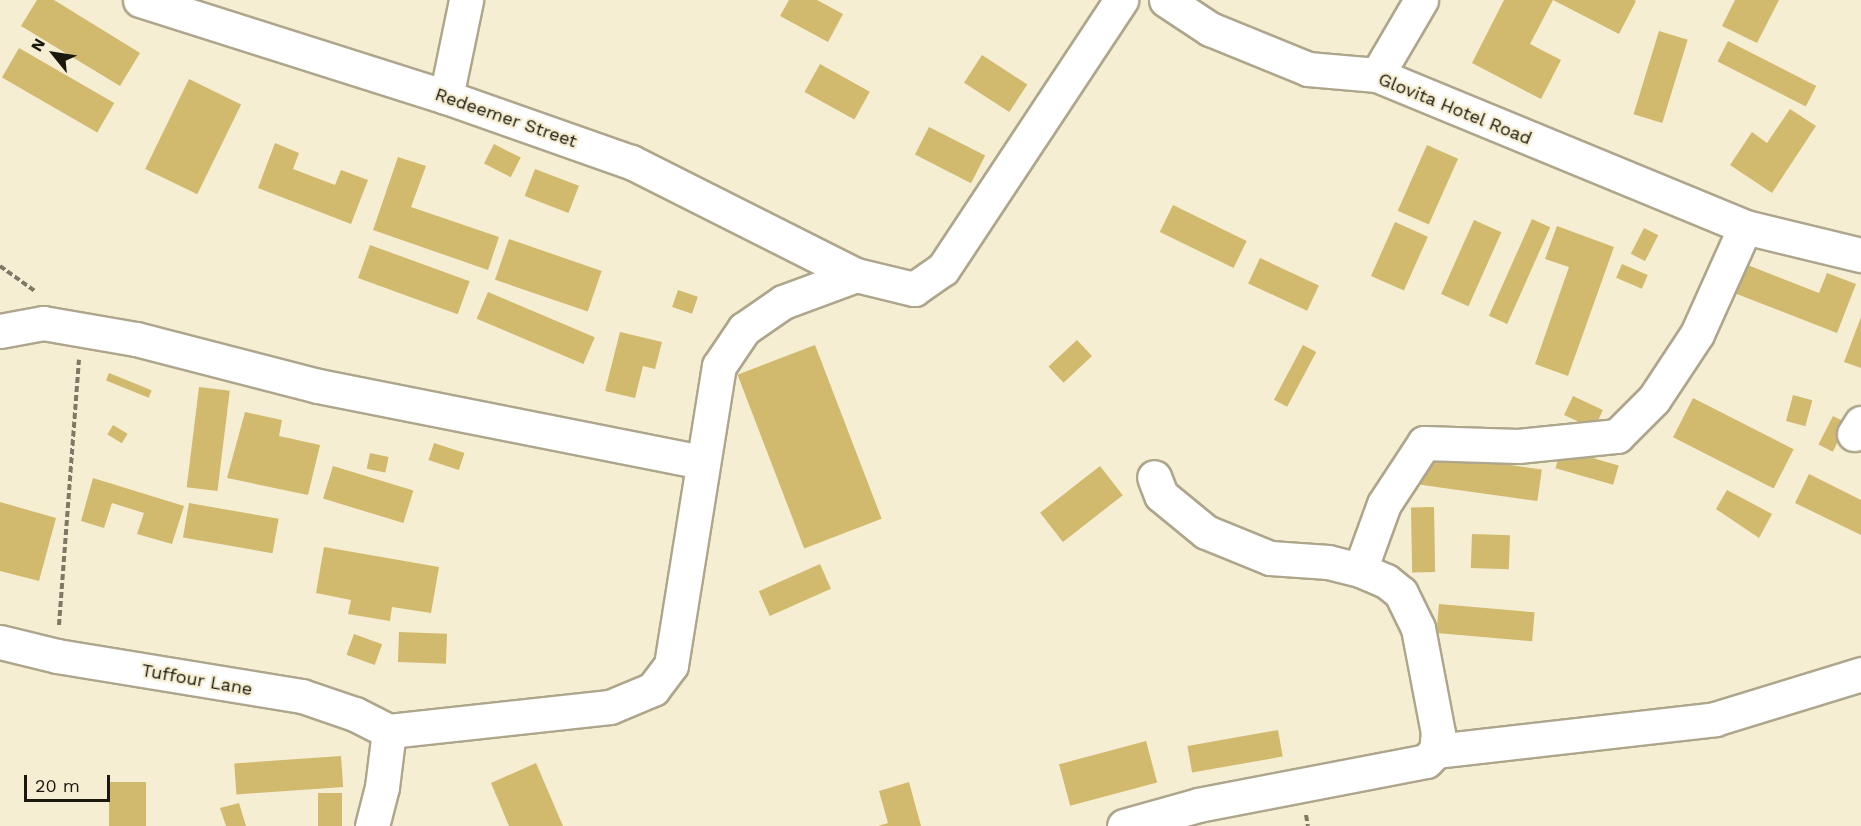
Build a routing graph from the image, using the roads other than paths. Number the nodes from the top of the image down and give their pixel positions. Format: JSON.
{"nodes":[{"id":1,"x":140,"y":0,"type":"edge"},
{"id":2,"x":466,"y":0,"type":"edge"},
{"id":3,"x":1121,"y":0,"type":"edge"},
{"id":4,"x":1166,"y":0,"type":"edge"},
{"id":5,"x":1421,"y":0,"type":"edge"},
{"id":6,"x":1377,"y":75,"type":"junction"},
{"id":7,"x":446,"y":97,"type":"junction"},
{"id":8,"x":1745,"y":227,"type":"junction"},
{"id":9,"x":1861,"y":255,"type":"edge"},
{"id":10,"x":856,"y":274,"type":"junction"},
{"id":11,"x":0,"y":331,"type":"edge"},
{"id":12,"x":703,"y":462,"type":"junction"},
{"id":13,"x":1154,"y":477,"type":"dead end"},
{"id":14,"x":1360,"y":570,"type":"junction"},
{"id":15,"x":0,"y":642,"type":"edge"},
{"id":16,"x":1861,"y":674,"type":"edge"},
{"id":17,"x":389,"y":731,"type":"junction"},
{"id":18,"x":1436,"y":751,"type":"junction"},
{"id":19,"x":372,"y":826,"type":"edge"},
{"id":20,"x":1124,"y":826,"type":"edge"}],
"edges":[{"from":1,"to":7,"type":"street","name":"Redeemer Street"},
{"from":2,"to":7,"type":"street"},
{"from":3,"to":10,"type":"street","name":"Redeemer Street"},
{"from":4,"to":6,"type":"street","name":"Glovita Hotel Road"},
{"from":5,"to":6,"type":"street"},
{"from":6,"to":8,"type":"street","name":"Glovita Hotel Road"},
{"from":7,"to":10,"type":"street","name":"Redeemer Street"},
{"from":8,"to":9,"type":"street","name":"Glovita Hotel Road"},
{"from":8,"to":14,"type":"street"},
{"from":10,"to":12,"type":"street"},
{"from":11,"to":12,"type":"street"},
{"from":12,"to":17,"type":"street"},
{"from":13,"to":14,"type":"street"},
{"from":14,"to":18,"type":"street"},
{"from":15,"to":17,"type":"street","name":"Tuffour Lane"},
{"from":16,"to":18,"type":"street"},
{"from":17,"to":19,"type":"street"},
{"from":18,"to":20,"type":"street"}]}
